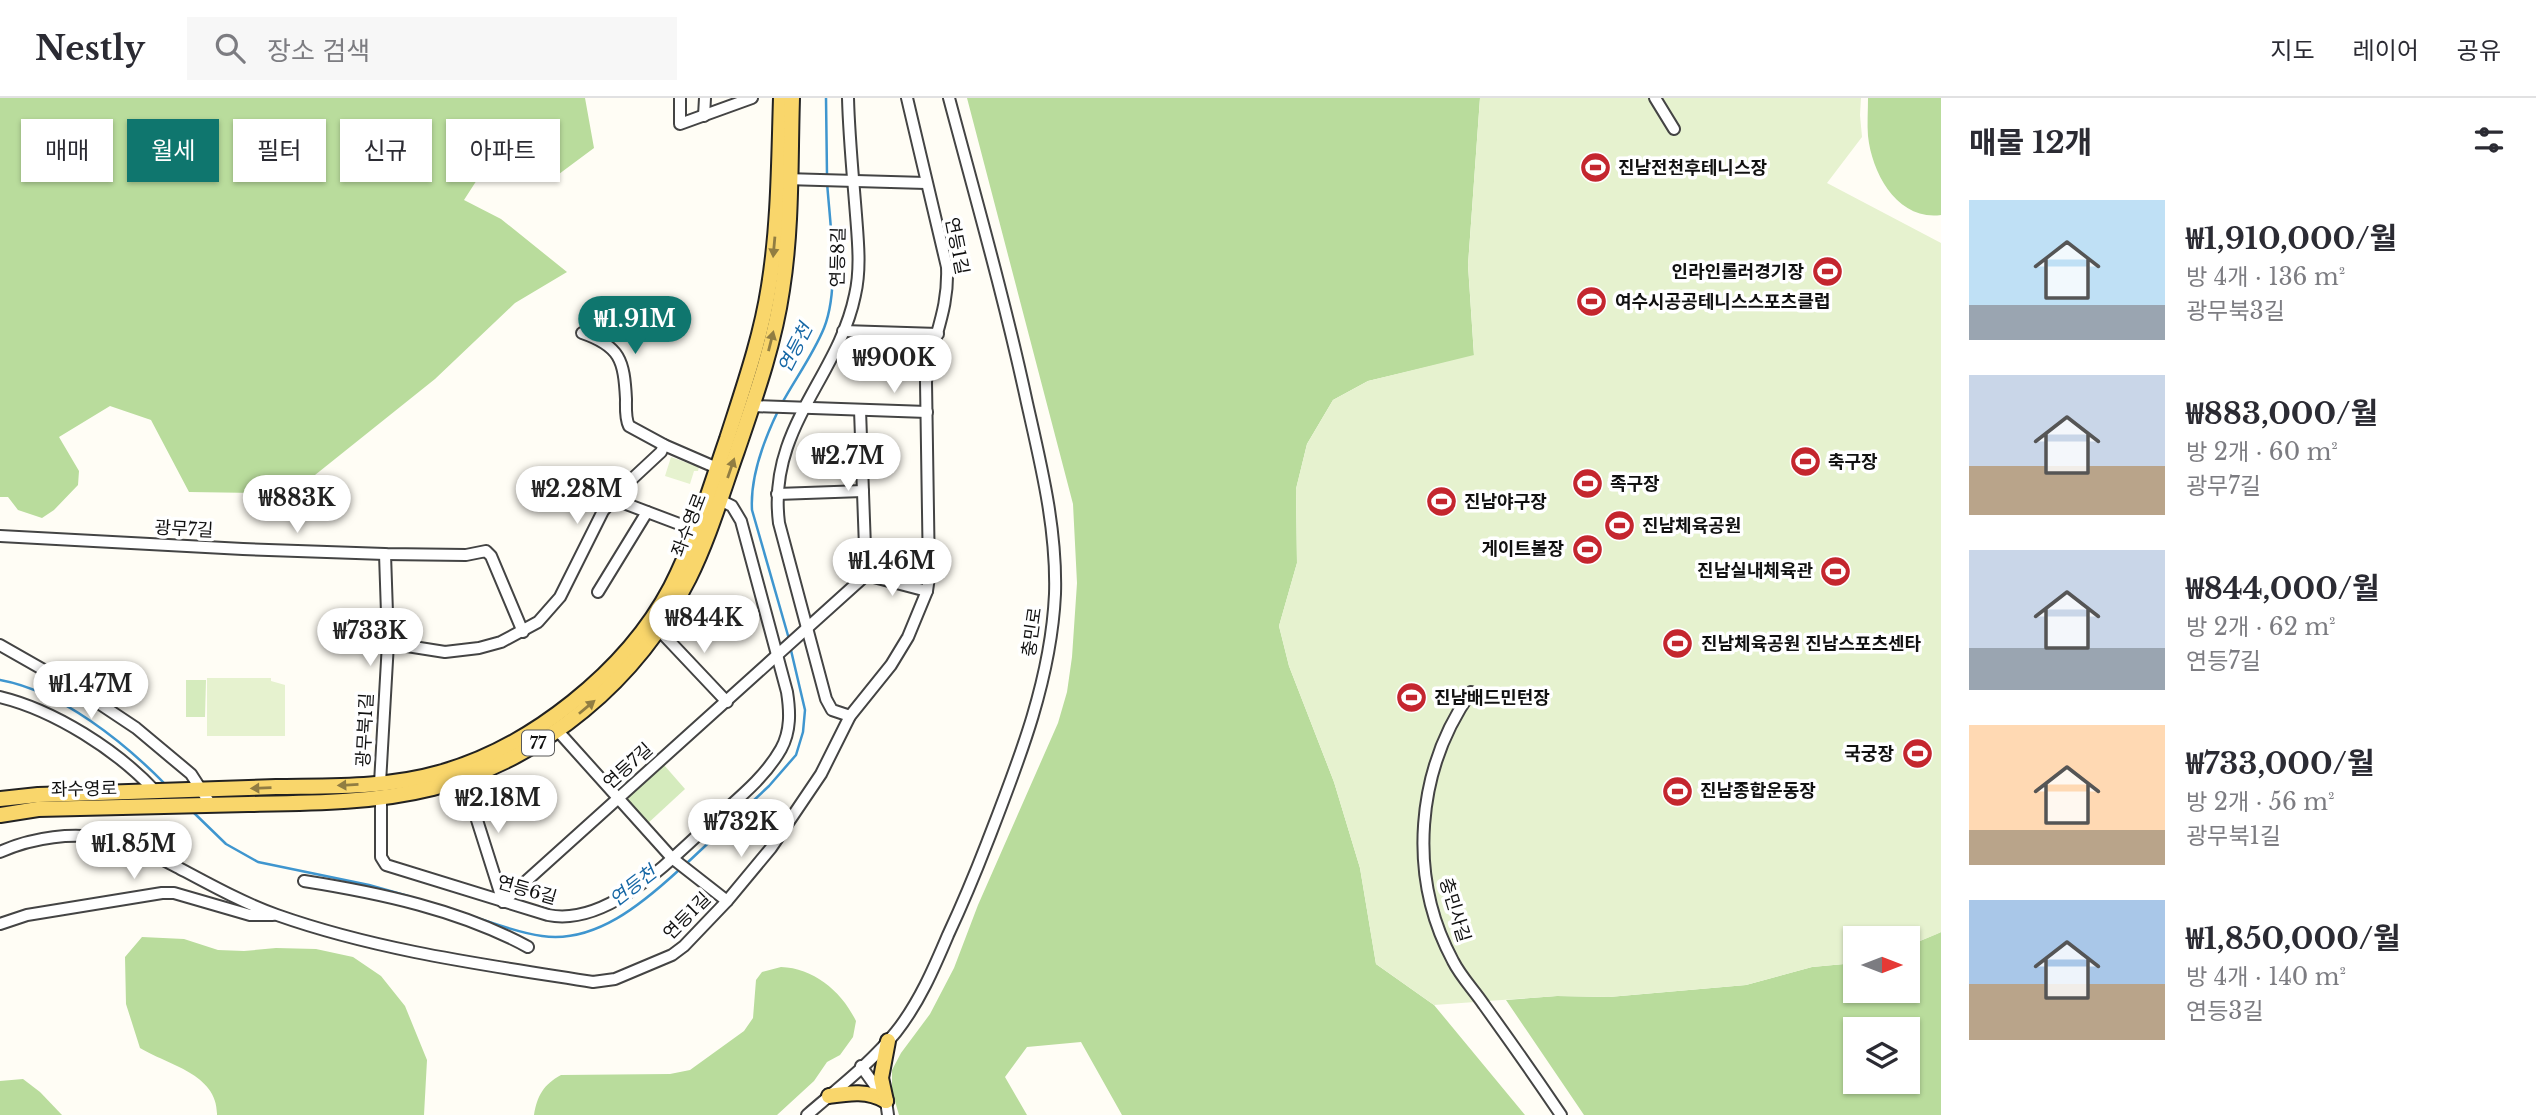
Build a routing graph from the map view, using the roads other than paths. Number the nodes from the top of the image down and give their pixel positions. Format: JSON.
{"nodes":[{"id":1,"x":680,"y":98,"type":"edge"},
{"id":2,"x":705,"y":98,"type":"edge"},
{"id":3,"x":752,"y":98,"type":"edge"},
{"id":4,"x":781,"y":98,"type":"edge"},
{"id":5,"x":792,"y":98,"type":"edge"},
{"id":6,"x":848,"y":98,"type":"edge"},
{"id":7,"x":908,"y":98,"type":"edge"},
{"id":8,"x":949,"y":98,"type":"edge"},
{"id":9,"x":1655,"y":98,"type":"edge"},
{"id":10,"x":730,"y":103,"type":"edge"},
{"id":11,"x":704,"y":116,"type":"junction"},
{"id":12,"x":1674,"y":129,"type":"dead end"},
{"id":13,"x":791,"y":180,"type":"junction"},
{"id":14,"x":853,"y":181,"type":"junction"},
{"id":15,"x":926,"y":183,"type":"junction"},
{"id":16,"x":843,"y":331,"type":"junction"},
{"id":17,"x":582,"y":333,"type":"dead end"},
{"id":18,"x":938,"y":334,"type":"junction"},
{"id":19,"x":755,"y":406,"type":"junction"},
{"id":20,"x":803,"y":408,"type":"junction"},
{"id":21,"x":860,"y":410,"type":"junction"},
{"id":22,"x":926,"y":412,"type":"junction"},
{"id":23,"x":664,"y":445,"type":"junction"},
{"id":24,"x":717,"y":468,"type":"junction"},
{"id":25,"x":863,"y":491,"type":"junction"},
{"id":26,"x":777,"y":494,"type":"junction"},
{"id":27,"x":613,"y":499,"type":"junction"},
{"id":28,"x":713,"y":505,"type":"junction"},
{"id":29,"x":647,"y":512,"type":"junction"},
{"id":30,"x":695,"y":530,"type":"junction"},
{"id":31,"x":0,"y":536,"type":"edge"},
{"id":32,"x":385,"y":554,"type":"junction"},
{"id":33,"x":866,"y":575,"type":"junction"},
{"id":34,"x":926,"y":591,"type":"junction"},
{"id":35,"x":598,"y":592,"type":"dead end"},
{"id":36,"x":808,"y":628,"type":"junction"},
{"id":37,"x":659,"y":630,"type":"junction"},
{"id":38,"x":523,"y":632,"type":"junction"},
{"id":39,"x":388,"y":643,"type":"junction"},
{"id":40,"x":0,"y":645,"type":"edge"},
{"id":41,"x":778,"y":657,"type":"junction"},
{"id":42,"x":1471,"y":692,"type":"dead end"},
{"id":43,"x":0,"y":697,"type":"edge"},
{"id":44,"x":727,"y":702,"type":"junction"},
{"id":45,"x":850,"y":716,"type":"junction"},
{"id":46,"x":557,"y":730,"type":"junction"},
{"id":47,"x":464,"y":779,"type":"junction"},
{"id":48,"x":202,"y":790,"type":"junction"},
{"id":49,"x":381,"y":790,"type":"junction"},
{"id":50,"x":155,"y":791,"type":"junction"},
{"id":51,"x":618,"y":798,"type":"junction"},
{"id":52,"x":0,"y":799,"type":"edge"},
{"id":53,"x":16,"y":804,"type":"junction"},
{"id":54,"x":211,"y":805,"type":"junction"},
{"id":55,"x":0,"y":815,"type":"edge"},
{"id":56,"x":0,"y":852,"type":"edge"},
{"id":57,"x":672,"y":858,"type":"junction"},
{"id":58,"x":303,"y":881,"type":"dead end"},
{"id":59,"x":727,"y":901,"type":"junction"},
{"id":60,"x":503,"y":902,"type":"junction"},
{"id":61,"x":276,"y":914,"type":"junction"},
{"id":62,"x":0,"y":924,"type":"edge"},
{"id":63,"x":528,"y":947,"type":"dead end"},
{"id":64,"x":888,"y":1041,"type":"junction"},
{"id":65,"x":862,"y":1066,"type":"junction"},
{"id":66,"x":829,"y":1096,"type":"junction"},
{"id":67,"x":887,"y":1108,"type":"edge"},
{"id":68,"x":807,"y":1115,"type":"edge"},
{"id":69,"x":1561,"y":1115,"type":"edge"}],
"edges":[{"from":1,"to":11,"type":"street"},
{"from":2,"to":11,"type":"street"},
{"from":3,"to":10,"type":"street"},
{"from":4,"to":13,"type":"main road","name":"좌수영로","number":"77"},
{"from":5,"to":13,"type":"main road","name":"좌수영로","number":"77"},
{"from":6,"to":14,"type":"street","name":"연등8길"},
{"from":7,"to":15,"type":"street","name":"연등1길"},
{"from":8,"to":64,"type":"street","name":"충민로"},
{"from":9,"to":12,"type":"street"},
{"from":10,"to":11,"type":"street"},
{"from":13,"to":14,"type":"street"},
{"from":19,"to":13,"type":"main road","name":"좌수영로","number":"77","one_way":true},
{"from":13,"to":24,"type":"main road","name":"좌수영로","number":"77","one_way":true},
{"from":14,"to":15,"type":"street"},
{"from":14,"to":16,"type":"street","name":"연등8길"},
{"from":15,"to":18,"type":"street","name":"연등1길"},
{"from":16,"to":18,"type":"street"},
{"from":16,"to":20,"type":"street","name":"연등8길"},
{"from":17,"to":23,"type":"street"},
{"from":18,"to":22,"type":"street","name":"연등1길"},
{"from":19,"to":20,"type":"street"},
{"from":28,"to":19,"type":"main road","name":"좌수영로","number":"77","one_way":true},
{"from":20,"to":21,"type":"street"},
{"from":20,"to":26,"type":"street","name":"연등8길"},
{"from":21,"to":22,"type":"street"},
{"from":21,"to":25,"type":"street"},
{"from":22,"to":34,"type":"street","name":"연등1길"},
{"from":23,"to":24,"type":"street"},
{"from":23,"to":27,"type":"street"},
{"from":24,"to":28,"type":"main road","name":"좌수영로","number":"77"},
{"from":25,"to":26,"type":"street"},
{"from":25,"to":33,"type":"street"},
{"from":26,"to":36,"type":"street","name":"연등8길"},
{"from":27,"to":29,"type":"street"},
{"from":27,"to":38,"type":"street"},
{"from":28,"to":30,"type":"main road","name":"좌수영로","number":"77"},
{"from":28,"to":37,"type":"main road","name":"좌수영로","number":"77"},
{"from":28,"to":41,"type":"street","name":"연등6길"},
{"from":29,"to":30,"type":"street"},
{"from":29,"to":35,"type":"street"},
{"from":30,"to":49,"type":"main road","name":"좌수영로","number":"77"},
{"from":31,"to":32,"type":"street","name":"광무7길"},
{"from":32,"to":38,"type":"street","name":"광무7길"},
{"from":32,"to":39,"type":"street","name":"광무북1길"},
{"from":33,"to":34,"type":"street"},
{"from":33,"to":36,"type":"street"},
{"from":34,"to":45,"type":"street","name":"연등1길"},
{"from":36,"to":41,"type":"street","name":"연등7길"},
{"from":36,"to":45,"type":"street","name":"연등8길"},
{"from":37,"to":44,"type":"street"},
{"from":46,"to":37,"type":"main road","name":"좌수영로","number":"77","one_way":true},
{"from":38,"to":39,"type":"street"},
{"from":39,"to":49,"type":"street","name":"광무북1길"},
{"from":40,"to":48,"type":"street"},
{"from":41,"to":44,"type":"street","name":"연등7길"},
{"from":41,"to":57,"type":"street","name":"연등6길"},
{"from":42,"to":69,"type":"street","name":"충민사길"},
{"from":43,"to":50,"type":"street"},
{"from":44,"to":51,"type":"street","name":"연등7길"},
{"from":45,"to":59,"type":"street","name":"연등1길"},
{"from":46,"to":47,"type":"main road","name":"좌수영로","number":"77"},
{"from":46,"to":51,"type":"street"},
{"from":47,"to":49,"type":"main road","name":"좌수영로","number":"77"},
{"from":47,"to":60,"type":"street"},
{"from":49,"to":48,"type":"main road","name":"좌수영로","number":"77","one_way":true},
{"from":48,"to":50,"type":"main road","name":"좌수영로"},
{"from":48,"to":54,"type":"street"},
{"from":49,"to":54,"type":"main road","name":"좌수영로","number":"77"},
{"from":49,"to":60,"type":"street","name":"연등6길"},
{"from":50,"to":53,"type":"main road","name":"좌수영로"},
{"from":51,"to":57,"type":"street"},
{"from":51,"to":60,"type":"street","name":"연등7길"},
{"from":52,"to":53,"type":"main road","name":"좌수영로"},
{"from":53,"to":54,"type":"main road","name":"좌수영로"},
{"from":53,"to":55,"type":"main road","name":"좌수영로"},
{"from":56,"to":61,"type":"street","name":"연등1길"},
{"from":57,"to":59,"type":"street"},
{"from":57,"to":60,"type":"street","name":"연등6길"},
{"from":58,"to":63,"type":"street"},
{"from":59,"to":61,"type":"street","name":"연등1길"},
{"from":61,"to":62,"type":"street"},
{"from":64,"to":65,"type":"street","name":"충민로"},
{"from":64,"to":67,"type":"main road"},
{"from":65,"to":66,"type":"street","name":"충민로"},
{"from":65,"to":67,"type":"street"},
{"from":66,"to":67,"type":"main road"},
{"from":66,"to":68,"type":"street","name":"충민로"}]}
